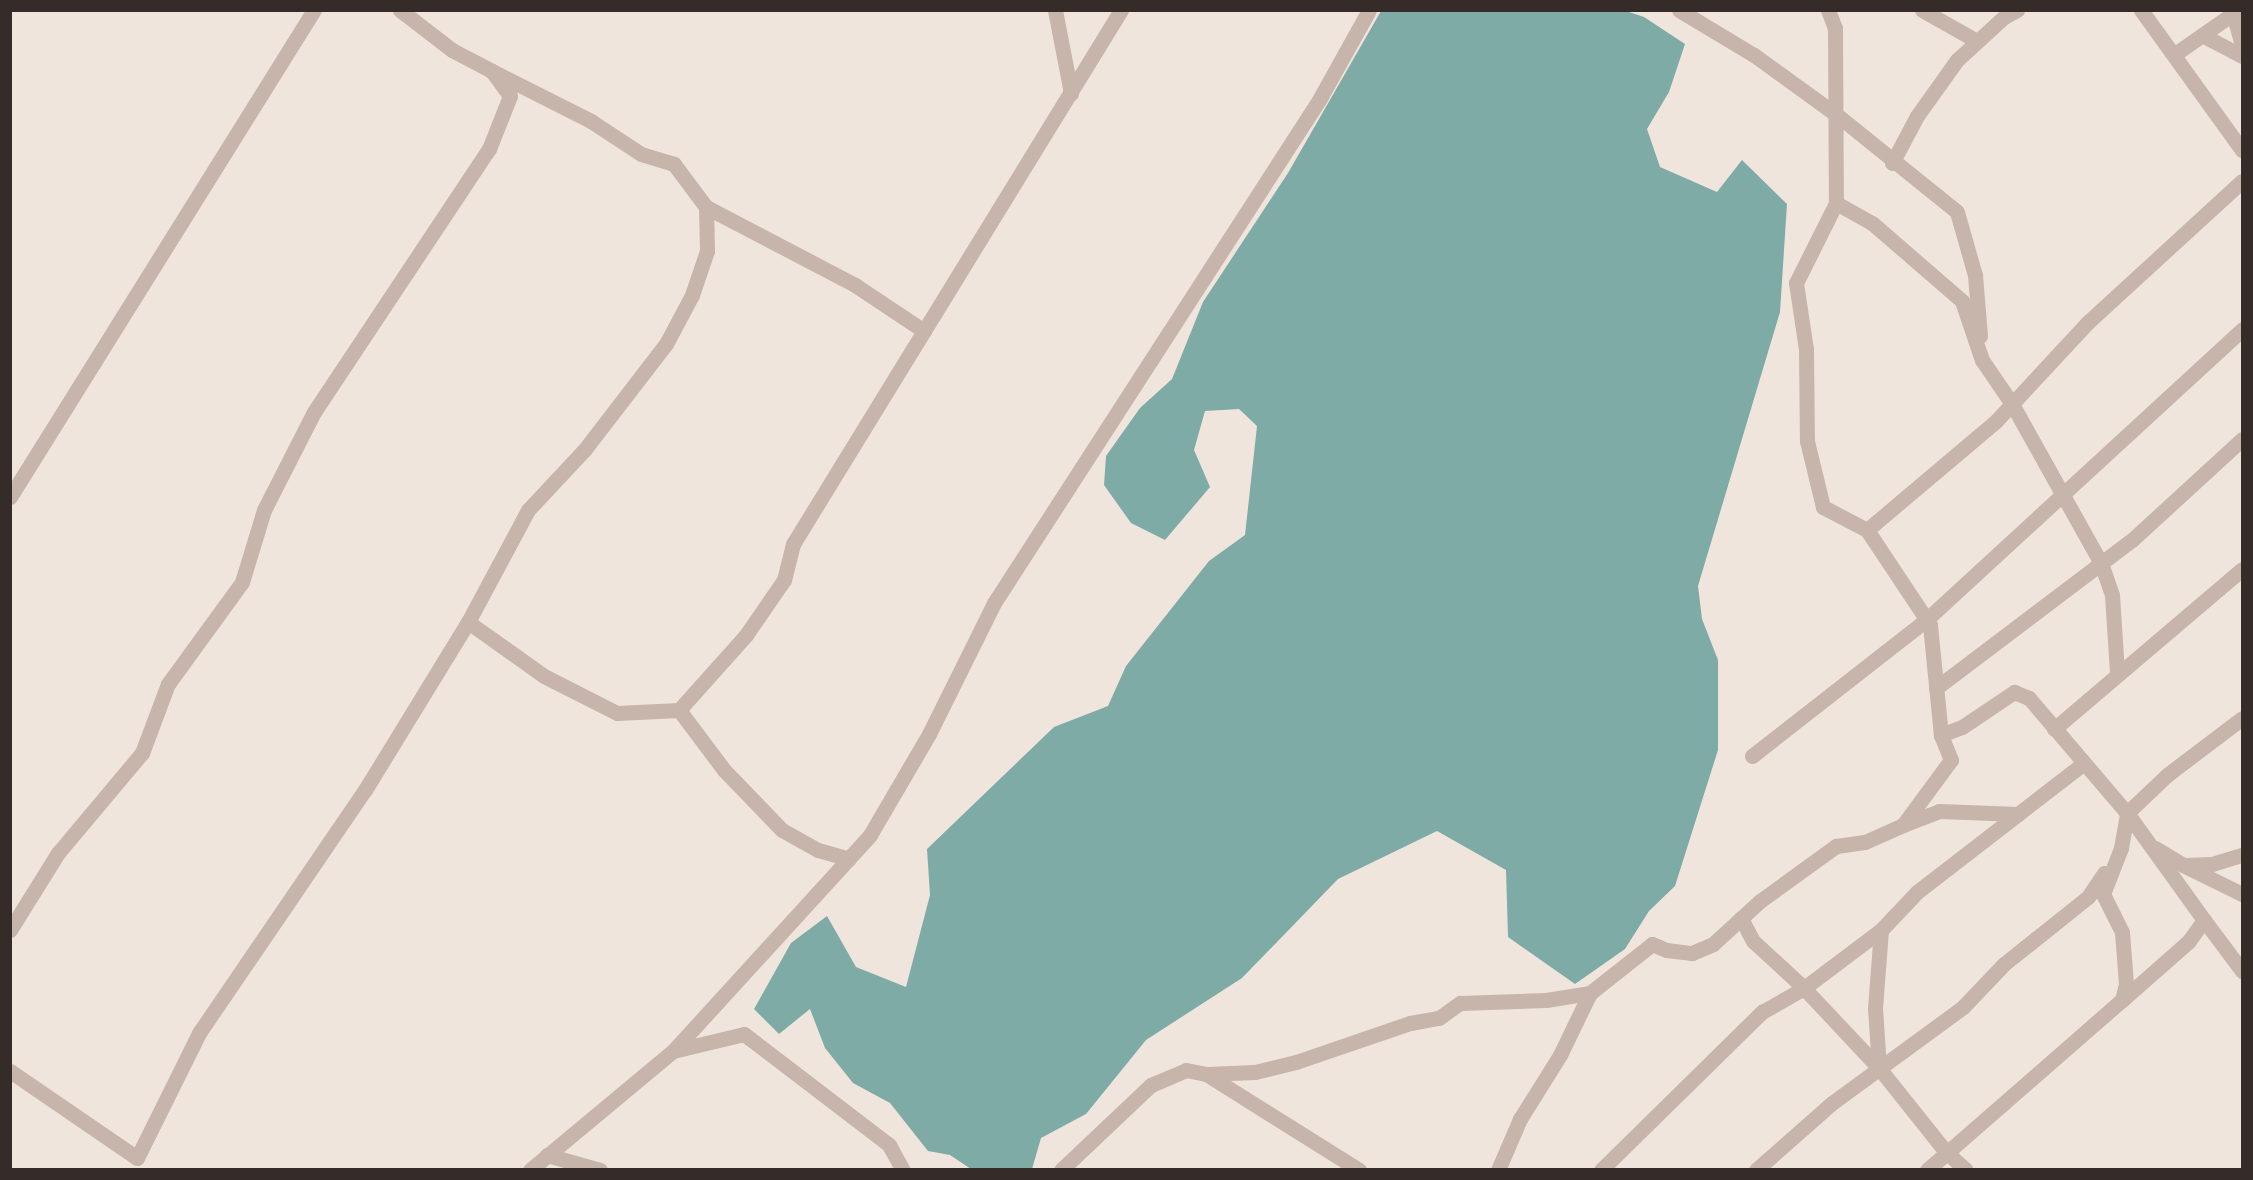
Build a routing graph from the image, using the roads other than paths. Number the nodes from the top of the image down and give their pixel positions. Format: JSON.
{"nodes":[{"id":1,"x":314,"y":10,"type":"edge"},
{"id":2,"x":400,"y":10,"type":"edge"},
{"id":3,"x":1055,"y":10,"type":"edge"},
{"id":4,"x":1121,"y":10,"type":"edge"},
{"id":5,"x":1369,"y":10,"type":"edge"},
{"id":6,"x":1679,"y":10,"type":"edge"},
{"id":7,"x":1828,"y":10,"type":"edge"},
{"id":8,"x":1922,"y":10,"type":"edge"},
{"id":9,"x":2018,"y":10,"type":"edge"},
{"id":10,"x":2141,"y":10,"type":"edge"},
{"id":11,"x":2238,"y":10,"type":"edge"},
{"id":12,"x":2242,"y":11,"type":"edge"},
{"id":13,"x":2202,"y":35,"type":"junction"},
{"id":14,"x":1977,"y":41,"type":"junction"},
{"id":15,"x":2175,"y":54,"type":"junction"},
{"id":16,"x":2242,"y":55,"type":"edge"},
{"id":17,"x":492,"y":71,"type":"junction"},
{"id":18,"x":1071,"y":93,"type":"junction"},
{"id":19,"x":1837,"y":115,"type":"junction"},
{"id":20,"x":2242,"y":150,"type":"edge"},
{"id":21,"x":1892,"y":163,"type":"junction"},
{"id":22,"x":2242,"y":181,"type":"edge"},
{"id":23,"x":1836,"y":203,"type":"junction"},
{"id":24,"x":706,"y":207,"type":"junction"},
{"id":25,"x":2242,"y":330,"type":"edge"},
{"id":26,"x":924,"y":331,"type":"junction"},
{"id":27,"x":1982,"y":360,"type":"junction"},
{"id":28,"x":2012,"y":404,"type":"junction"},
{"id":29,"x":2242,"y":439,"type":"edge"},
{"id":30,"x":2063,"y":494,"type":"junction"},
{"id":31,"x":10,"y":497,"type":"edge"},
{"id":32,"x":1867,"y":530,"type":"junction"},
{"id":33,"x":2101,"y":563,"type":"junction"},
{"id":34,"x":2242,"y":569,"type":"edge"},
{"id":35,"x":1926,"y":620,"type":"junction"},
{"id":36,"x":468,"y":622,"type":"junction"},
{"id":37,"x":2117,"y":672,"type":"junction"},
{"id":38,"x":1936,"y":688,"type":"junction"},
{"id":39,"x":679,"y":710,"type":"junction"},
{"id":40,"x":2242,"y":718,"type":"edge"},
{"id":41,"x":2054,"y":729,"type":"junction"},
{"id":42,"x":1941,"y":735,"type":"junction"},
{"id":43,"x":1752,"y":756,"type":"dead end"},
{"id":44,"x":2084,"y":763,"type":"junction"},
{"id":45,"x":2018,"y":813,"type":"junction"},
{"id":46,"x":2127,"y":813,"type":"junction"},
{"id":47,"x":1903,"y":825,"type":"junction"},
{"id":48,"x":2152,"y":847,"type":"junction"},
{"id":49,"x":2242,"y":855,"type":"edge"},
{"id":50,"x":849,"y":859,"type":"junction"},
{"id":51,"x":2114,"y":859,"type":"junction"},
{"id":52,"x":2183,"y":865,"type":"junction"},
{"id":53,"x":2242,"y":894,"type":"edge"},
{"id":54,"x":1741,"y":918,"type":"junction"},
{"id":55,"x":2204,"y":920,"type":"junction"},
{"id":56,"x":10,"y":930,"type":"edge"},
{"id":57,"x":1881,"y":930,"type":"junction"},
{"id":58,"x":2242,"y":971,"type":"edge"},
{"id":59,"x":1804,"y":988,"type":"junction"},
{"id":60,"x":1590,"y":993,"type":"junction"},
{"id":61,"x":2122,"y":1000,"type":"junction"},
{"id":62,"x":673,"y":1051,"type":"junction"},
{"id":63,"x":1879,"y":1068,"type":"junction"},
{"id":64,"x":10,"y":1071,"type":"edge"},
{"id":65,"x":1206,"y":1074,"type":"junction"},
{"id":66,"x":1946,"y":1152,"type":"junction"},
{"id":67,"x":548,"y":1155,"type":"junction"},
{"id":68,"x":530,"y":1170,"type":"edge"},
{"id":69,"x":600,"y":1170,"type":"edge"},
{"id":70,"x":903,"y":1170,"type":"edge"},
{"id":71,"x":1061,"y":1170,"type":"edge"},
{"id":72,"x":1359,"y":1170,"type":"edge"},
{"id":73,"x":1498,"y":1170,"type":"edge"},
{"id":74,"x":1601,"y":1170,"type":"edge"},
{"id":75,"x":1756,"y":1170,"type":"edge"},
{"id":76,"x":1927,"y":1170,"type":"edge"},
{"id":77,"x":1966,"y":1170,"type":"edge"}],
"edges":[{"from":1,"to":31,"type":"street"},
{"from":2,"to":17,"type":"street"},
{"from":3,"to":18,"type":"street"},
{"from":4,"to":18,"type":"street"},
{"from":5,"to":50,"type":"street"},
{"from":6,"to":19,"type":"street"},
{"from":7,"to":19,"type":"street"},
{"from":8,"to":14,"type":"street"},
{"from":9,"to":14,"type":"street"},
{"from":10,"to":15,"type":"street"},
{"from":11,"to":13,"type":"street"},
{"from":12,"to":16,"type":"street"},
{"from":13,"to":15,"type":"street"},
{"from":13,"to":16,"type":"street"},
{"from":14,"to":21,"type":"street"},
{"from":15,"to":20,"type":"street"},
{"from":17,"to":24,"type":"street"},
{"from":17,"to":56,"type":"street"},
{"from":18,"to":26,"type":"street"},
{"from":19,"to":21,"type":"street"},
{"from":19,"to":23,"type":"street"},
{"from":21,"to":27,"type":"street"},
{"from":22,"to":28,"type":"street"},
{"from":23,"to":27,"type":"street"},
{"from":23,"to":32,"type":"street"},
{"from":24,"to":26,"type":"street"},
{"from":24,"to":36,"type":"street"},
{"from":25,"to":30,"type":"street"},
{"from":26,"to":39,"type":"street"},
{"from":27,"to":28,"type":"street"},
{"from":28,"to":30,"type":"street"},
{"from":28,"to":32,"type":"street"},
{"from":29,"to":33,"type":"street"},
{"from":30,"to":33,"type":"street"},
{"from":30,"to":35,"type":"street"},
{"from":32,"to":35,"type":"street"},
{"from":33,"to":37,"type":"street"},
{"from":33,"to":38,"type":"street"},
{"from":34,"to":37,"type":"street"},
{"from":35,"to":38,"type":"street"},
{"from":35,"to":43,"type":"street"},
{"from":36,"to":39,"type":"street"},
{"from":36,"to":64,"type":"street"},
{"from":37,"to":41,"type":"street"},
{"from":38,"to":42,"type":"street"},
{"from":39,"to":50,"type":"street"},
{"from":40,"to":46,"type":"street"},
{"from":41,"to":42,"type":"street"},
{"from":41,"to":44,"type":"street"},
{"from":42,"to":47,"type":"street"},
{"from":44,"to":45,"type":"street"},
{"from":44,"to":46,"type":"street"},
{"from":45,"to":47,"type":"street"},
{"from":45,"to":57,"type":"street"},
{"from":46,"to":48,"type":"street"},
{"from":46,"to":51,"type":"street"},
{"from":47,"to":54,"type":"street"},
{"from":48,"to":52,"type":"street"},
{"from":48,"to":55,"type":"street"},
{"from":49,"to":52,"type":"street"},
{"from":50,"to":62,"type":"street"},
{"from":51,"to":61,"type":"street"},
{"from":51,"to":63,"type":"street"},
{"from":52,"to":53,"type":"street"},
{"from":54,"to":59,"type":"street"},
{"from":54,"to":60,"type":"street"},
{"from":55,"to":58,"type":"street"},
{"from":55,"to":61,"type":"street"},
{"from":57,"to":59,"type":"street"},
{"from":57,"to":63,"type":"street"},
{"from":59,"to":63,"type":"street"},
{"from":59,"to":74,"type":"street"},
{"from":60,"to":65,"type":"street"},
{"from":60,"to":73,"type":"street"},
{"from":61,"to":66,"type":"street"},
{"from":62,"to":67,"type":"street"},
{"from":62,"to":70,"type":"street"},
{"from":63,"to":66,"type":"street"},
{"from":63,"to":75,"type":"street"},
{"from":65,"to":71,"type":"street"},
{"from":65,"to":72,"type":"street"},
{"from":66,"to":76,"type":"street"},
{"from":66,"to":77,"type":"street"},
{"from":67,"to":68,"type":"street"},
{"from":67,"to":69,"type":"street"}]}
